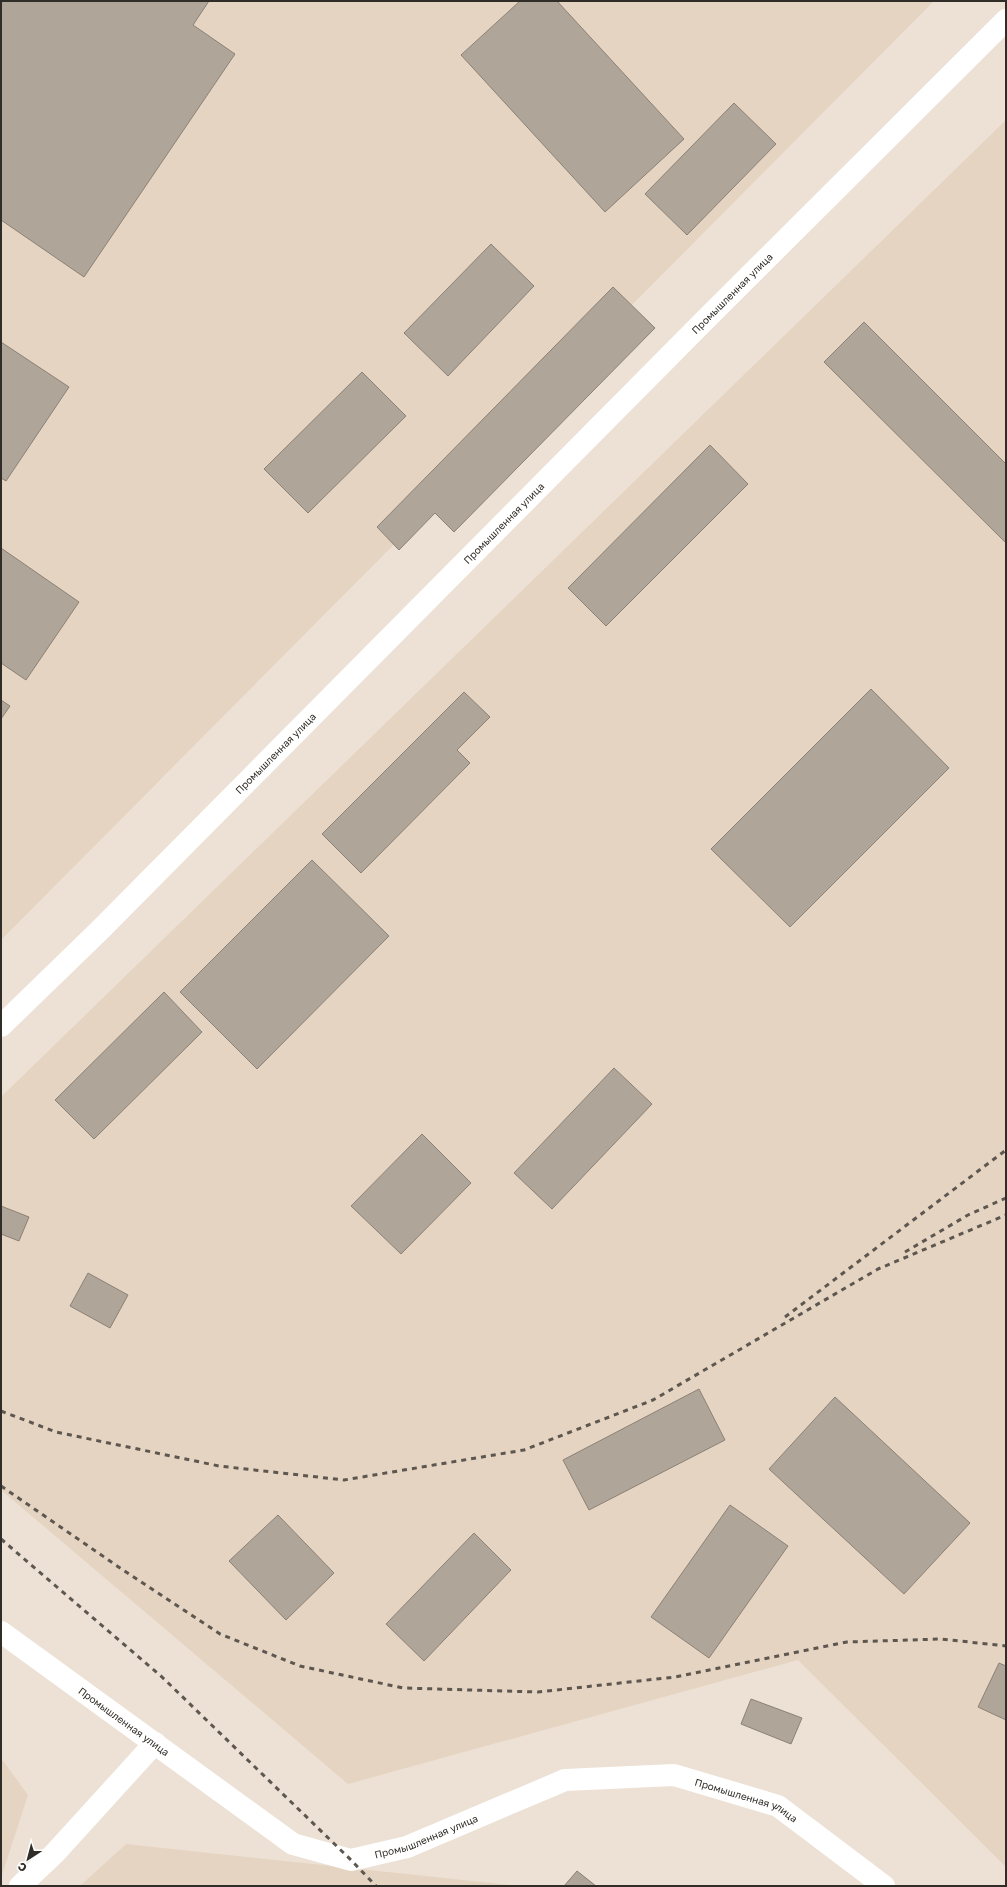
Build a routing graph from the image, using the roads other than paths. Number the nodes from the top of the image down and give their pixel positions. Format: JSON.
{"nodes":[{"id":1,"x":1006,"y":20,"type":"edge"},
{"id":2,"x":1,"y":1026,"type":"edge"},
{"id":3,"x":1,"y":1632,"type":"edge"},
{"id":4,"x":154,"y":1743,"type":"junction"},
{"id":5,"x":20,"y":1886,"type":"edge"},
{"id":6,"x":884,"y":1886,"type":"edge"}],
"edges":[{"from":1,"to":2,"type":"street","name":"Промышленная улица"},
{"from":3,"to":4,"type":"street","name":"Промышленная улица"},
{"from":4,"to":5,"type":"street"},
{"from":4,"to":6,"type":"street","name":"Промышленная улица"}]}
